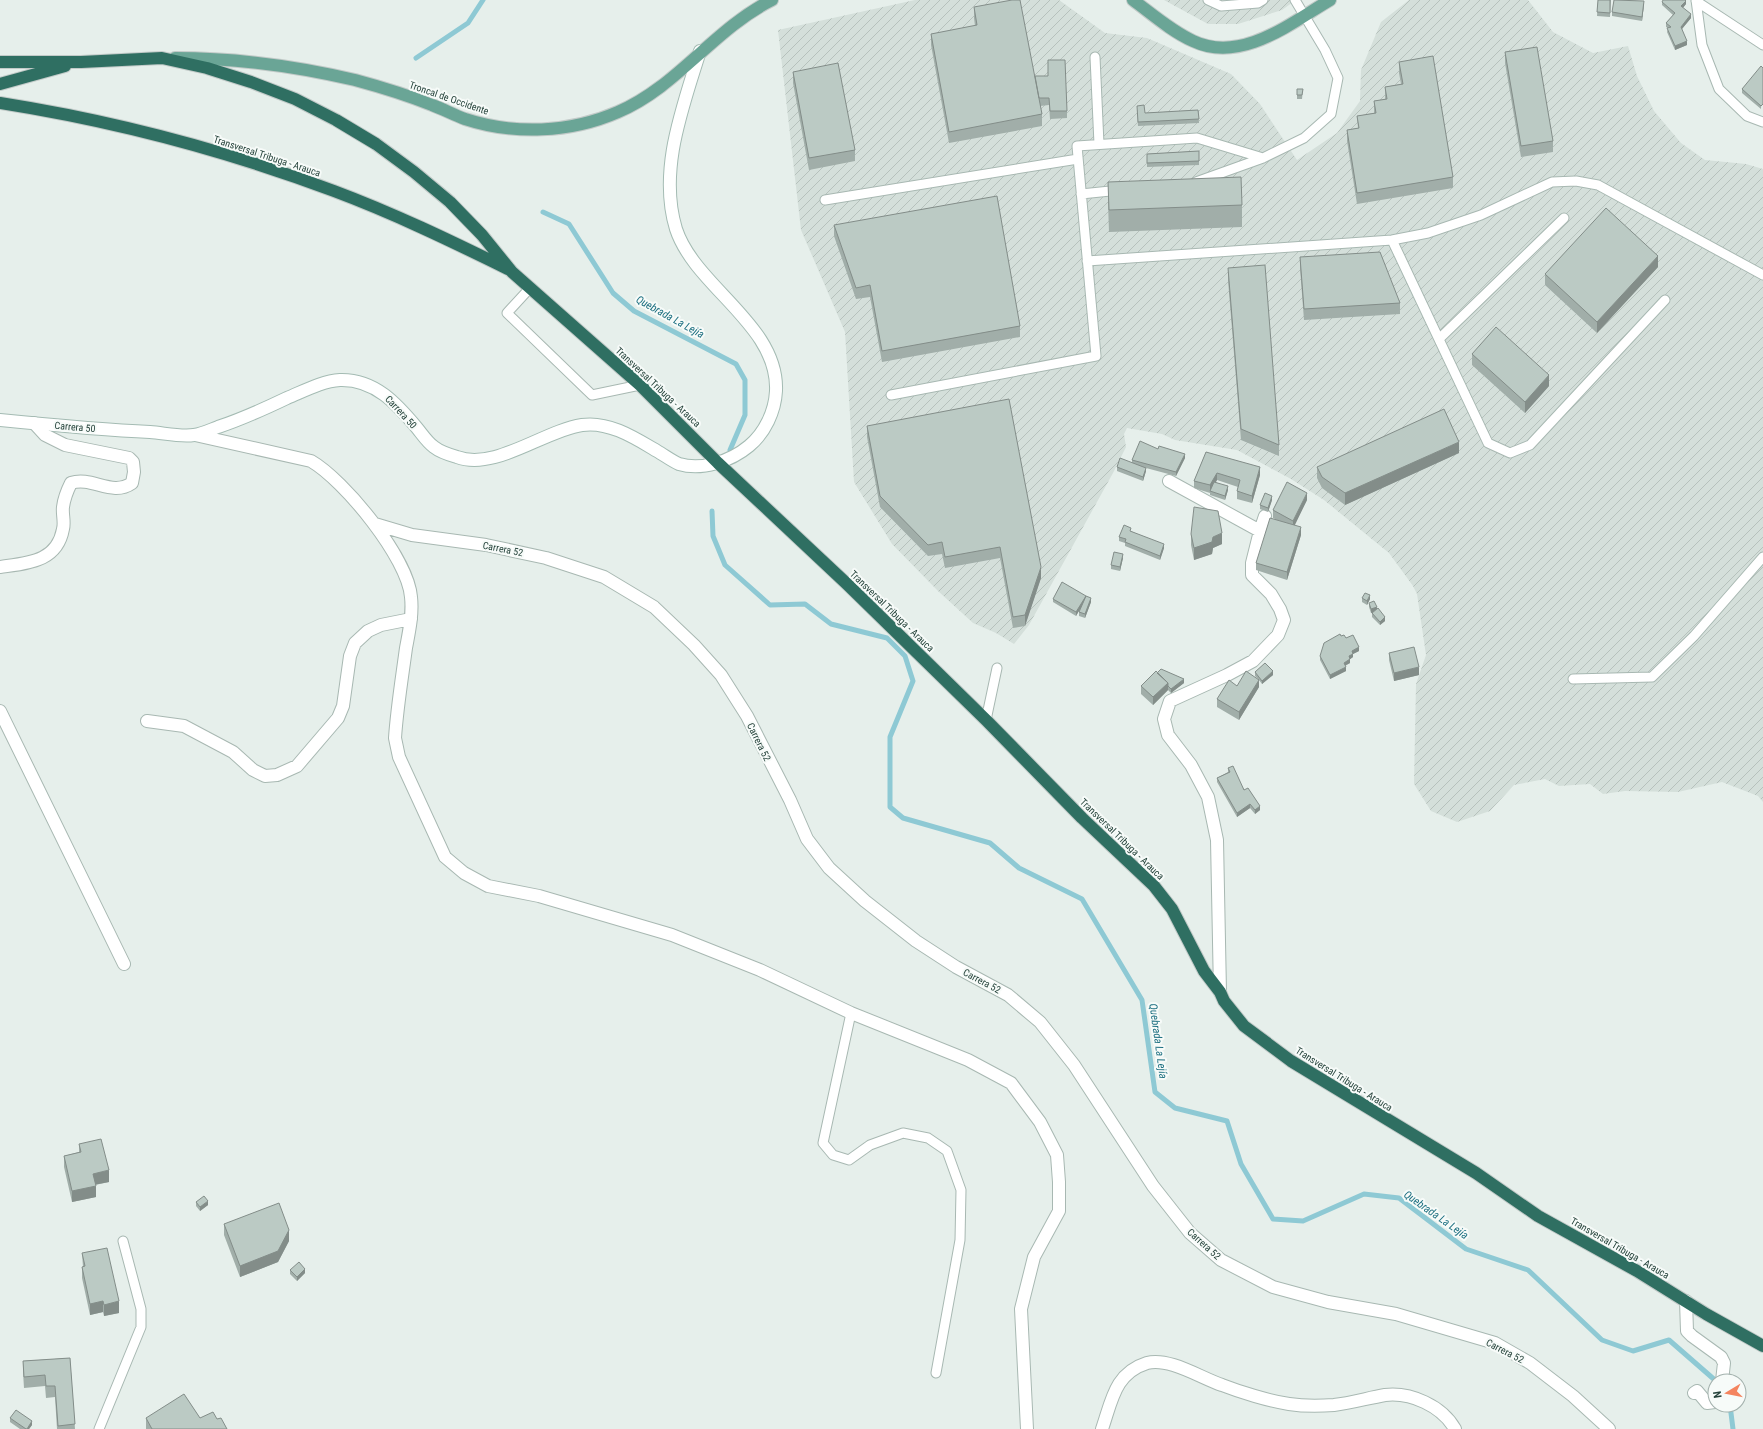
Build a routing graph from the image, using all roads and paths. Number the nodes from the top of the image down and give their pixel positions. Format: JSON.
{"nodes":[{"id":1,"x":772,"y":0,"type":"edge"},
{"id":2,"x":1133,"y":0,"type":"edge"},
{"id":3,"x":1208,"y":0,"type":"edge"},
{"id":4,"x":1263,"y":0,"type":"edge"},
{"id":5,"x":1295,"y":0,"type":"edge"},
{"id":6,"x":1330,"y":0,"type":"edge"},
{"id":7,"x":1696,"y":1,"type":"edge"},
{"id":8,"x":1305,"y":15,"type":"junction"},
{"id":9,"x":1763,"y":45,"type":"edge"},
{"id":10,"x":700,"y":51,"type":"junction"},
{"id":11,"x":1095,"y":57,"type":"dead end"},
{"id":12,"x":162,"y":58,"type":"junction"},
{"id":13,"x":0,"y":62,"type":"edge"},
{"id":14,"x":82,"y":62,"type":"junction"},
{"id":15,"x":0,"y":84,"type":"edge"},
{"id":16,"x":0,"y":103,"type":"edge"},
{"id":17,"x":1763,"y":122,"type":"edge"},
{"id":18,"x":1099,"y":144,"type":"junction"},
{"id":19,"x":1263,"y":158,"type":"junction"},
{"id":20,"x":1078,"y":159,"type":"junction"},
{"id":21,"x":1183,"y":183,"type":"edge"},
{"id":22,"x":1128,"y":189,"type":"edge"},
{"id":23,"x":1081,"y":194,"type":"junction"},
{"id":24,"x":825,"y":200,"type":"dead end"},
{"id":25,"x":1564,"y":218,"type":"dead end"},
{"id":26,"x":1392,"y":240,"type":"junction"},
{"id":27,"x":1087,"y":261,"type":"junction"},
{"id":28,"x":512,"y":272,"type":"junction"},
{"id":29,"x":1763,"y":275,"type":"edge"},
{"id":30,"x":530,"y":288,"type":"junction"},
{"id":31,"x":1665,"y":300,"type":"dead end"},
{"id":32,"x":1439,"y":339,"type":"junction"},
{"id":33,"x":640,"y":385,"type":"junction"},
{"id":34,"x":891,"y":395,"type":"dead end"},
{"id":35,"x":0,"y":420,"type":"edge"},
{"id":36,"x":34,"y":423,"type":"junction"},
{"id":37,"x":195,"y":435,"type":"junction"},
{"id":38,"x":718,"y":463,"type":"junction"},
{"id":39,"x":1169,"y":481,"type":"dead end"},
{"id":40,"x":1265,"y":516,"type":"dead end"},
{"id":41,"x":375,"y":524,"type":"junction"},
{"id":42,"x":1260,"y":531,"type":"junction"},
{"id":43,"x":1763,"y":557,"type":"edge"},
{"id":44,"x":0,"y":567,"type":"edge"},
{"id":45,"x":411,"y":619,"type":"junction"},
{"id":46,"x":997,"y":668,"type":"dead end"},
{"id":47,"x":1573,"y":679,"type":"dead end"},
{"id":48,"x":0,"y":711,"type":"edge"},
{"id":49,"x":986,"y":720,"type":"junction"},
{"id":50,"x":147,"y":721,"type":"dead end"},
{"id":51,"x":124,"y":964,"type":"dead end"},
{"id":52,"x":1220,"y":992,"type":"junction"},
{"id":53,"x":851,"y":1012,"type":"junction"},
{"id":54,"x":122,"y":1241,"type":"dead end"},
{"id":55,"x":1686,"y":1301,"type":"junction"},
{"id":56,"x":1763,"y":1346,"type":"edge"},
{"id":57,"x":936,"y":1373,"type":"dead end"},
{"id":58,"x":1723,"y":1373,"type":"edge"},
{"id":59,"x":1694,"y":1393,"type":"dead end"},
{"id":60,"x":1707,"y":1403,"type":"edge"},
{"id":61,"x":99,"y":1429,"type":"edge"},
{"id":62,"x":1027,"y":1429,"type":"edge"},
{"id":63,"x":1102,"y":1429,"type":"edge"},
{"id":64,"x":1455,"y":1429,"type":"edge"},
{"id":65,"x":1609,"y":1429,"type":"edge"}],
"edges":[{"from":1,"to":10,"type":"main road","name":"Troncal de Occidente"},
{"from":2,"to":8,"type":"main road"},
{"from":3,"to":4,"type":"lane"},
{"from":5,"to":8,"type":"lane"},
{"from":6,"to":8,"type":"main road"},
{"from":7,"to":9,"type":"lane"},
{"from":7,"to":17,"type":"lane"},
{"from":8,"to":19,"type":"lane"},
{"from":10,"to":12,"type":"main road","name":"Troncal de Occidente"},
{"from":10,"to":38,"type":"street","name":"Carrera 50"},
{"from":11,"to":18,"type":"lane"},
{"from":12,"to":14,"type":"highway","name":"Troncal de Occidente"},
{"from":12,"to":28,"type":"highway","name":"Transversal Tribuga - Arauca"},
{"from":13,"to":14,"type":"highway","name":"Troncal de Occidente"},
{"from":14,"to":15,"type":"highway","name":"Troncal de Occidente"},
{"from":16,"to":28,"type":"highway","name":"Transversal Tribuga - Arauca"},
{"from":18,"to":19,"type":"lane"},
{"from":18,"to":20,"type":"lane"},
{"from":19,"to":21,"type":"lane"},
{"from":20,"to":23,"type":"lane"},
{"from":20,"to":24,"type":"lane"},
{"from":22,"to":23,"type":"lane"},
{"from":23,"to":27,"type":"lane"},
{"from":25,"to":32,"type":"lane"},
{"from":26,"to":27,"type":"lane"},
{"from":26,"to":29,"type":"lane"},
{"from":26,"to":32,"type":"lane"},
{"from":27,"to":34,"type":"lane"},
{"from":28,"to":30,"type":"highway","name":"Transversal Tribuga - Arauca"},
{"from":30,"to":33,"type":"highway","name":"Transversal Tribuga - Arauca"},
{"from":30,"to":33,"type":"lane"},
{"from":31,"to":32,"type":"lane"},
{"from":33,"to":38,"type":"highway","name":"Transversal Tribuga - Arauca"},
{"from":35,"to":36,"type":"street","name":"Carrera 50"},
{"from":36,"to":37,"type":"street","name":"Carrera 50"},
{"from":36,"to":44,"type":"street"},
{"from":37,"to":38,"type":"street","name":"Carrera 50"},
{"from":37,"to":41,"type":"street"},
{"from":38,"to":49,"type":"highway","name":"Transversal Tribuga - Arauca"},
{"from":39,"to":42,"type":"street"},
{"from":40,"to":42,"type":"street"},
{"from":41,"to":45,"type":"street"},
{"from":41,"to":65,"type":"street","name":"Carrera 52"},
{"from":42,"to":52,"type":"street"},
{"from":43,"to":47,"type":"lane"},
{"from":45,"to":50,"type":"street"},
{"from":45,"to":53,"type":"street"},
{"from":46,"to":49,"type":"lane"},
{"from":48,"to":51,"type":"street"},
{"from":49,"to":52,"type":"highway","name":"Transversal Tribuga - Arauca"},
{"from":52,"to":55,"type":"highway","name":"Transversal Tribuga - Arauca"},
{"from":53,"to":57,"type":"lane"},
{"from":53,"to":62,"type":"street"},
{"from":54,"to":61,"type":"lane"},
{"from":55,"to":56,"type":"highway","name":"Transversal Tribuga - Arauca"},
{"from":55,"to":58,"type":"street"},
{"from":59,"to":60,"type":"street"},
{"from":63,"to":64,"type":"street"}]}
